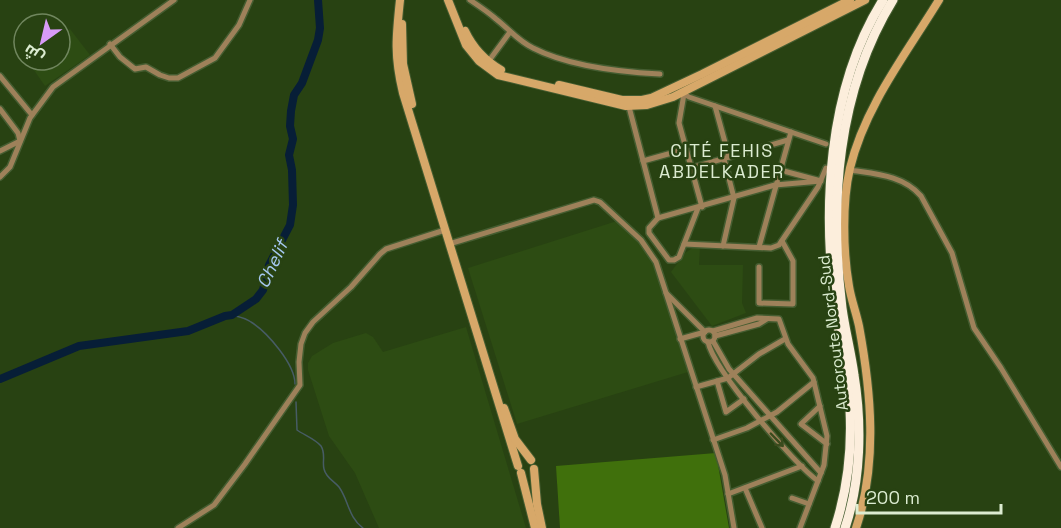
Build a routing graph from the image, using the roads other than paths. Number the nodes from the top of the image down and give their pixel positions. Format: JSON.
{"nodes":[{"id":1,"x":174,"y":0,"type":"edge"},
{"id":2,"x":250,"y":0,"type":"edge"},
{"id":3,"x":402,"y":0,"type":"edge"},
{"id":4,"x":449,"y":0,"type":"edge"},
{"id":5,"x":470,"y":0,"type":"edge"},
{"id":6,"x":850,"y":0,"type":"edge"},
{"id":7,"x":865,"y":0,"type":"edge"},
{"id":8,"x":883,"y":0,"type":"edge"},
{"id":9,"x":892,"y":0,"type":"edge"},
{"id":10,"x":939,"y":0,"type":"edge"},
{"id":11,"x":510,"y":32,"type":"junction"},
{"id":12,"x":110,"y":44,"type":"junction"},
{"id":13,"x":488,"y":62,"type":"junction"},
{"id":14,"x":660,"y":74,"type":"dead end"},
{"id":15,"x":0,"y":76,"type":"edge"},
{"id":16,"x":681,"y":91,"type":"junction"},
{"id":17,"x":628,"y":103,"type":"junction"},
{"id":18,"x":715,"y":106,"type":"junction"},
{"id":19,"x":0,"y":109,"type":"edge"},
{"id":20,"x":32,"y":115,"type":"junction"},
{"id":21,"x":791,"y":132,"type":"junction"},
{"id":22,"x":788,"y":140,"type":"junction"},
{"id":23,"x":20,"y":141,"type":"junction"},
{"id":24,"x":826,"y":144,"type":"dead end"},
{"id":25,"x":686,"y":149,"type":"junction"},
{"id":26,"x":0,"y":151,"type":"edge"},
{"id":27,"x":727,"y":158,"type":"junction"},
{"id":28,"x":643,"y":161,"type":"junction"},
{"id":29,"x":691,"y":168,"type":"junction"},
{"id":30,"x":826,"y":168,"type":"dead end"},
{"id":31,"x":780,"y":170,"type":"junction"},
{"id":32,"x":850,"y":170,"type":"junction"},
{"id":33,"x":0,"y":177,"type":"edge"},
{"id":34,"x":821,"y":181,"type":"junction"},
{"id":35,"x":775,"y":185,"type":"junction"},
{"id":36,"x":734,"y":198,"type":"junction"},
{"id":37,"x":700,"y":207,"type":"junction"},
{"id":38,"x":658,"y":218,"type":"junction"},
{"id":39,"x":445,"y":230,"type":"junction"},
{"id":40,"x":782,"y":241,"type":"junction"},
{"id":41,"x":451,"y":243,"type":"junction"},
{"id":42,"x":684,"y":244,"type":"junction"},
{"id":43,"x":723,"y":246,"type":"junction"},
{"id":44,"x":759,"y":247,"type":"junction"},
{"id":45,"x":759,"y":267,"type":"dead end"},
{"id":46,"x":665,"y":291,"type":"junction"},
{"id":47,"x":705,"y":332,"type":"junction"},
{"id":48,"x":712,"y":337,"type":"junction"},
{"id":49,"x":680,"y":339,"type":"junction"},
{"id":50,"x":785,"y":339,"type":"junction"},
{"id":51,"x":731,"y":376,"type":"junction"},
{"id":52,"x":717,"y":381,"type":"junction"},
{"id":53,"x":814,"y":382,"type":"junction"},
{"id":54,"x":696,"y":387,"type":"junction"},
{"id":55,"x":744,"y":399,"type":"junction"},
{"id":56,"x":820,"y":406,"type":"junction"},
{"id":57,"x":769,"y":416,"type":"junction"},
{"id":58,"x":761,"y":421,"type":"junction"},
{"id":59,"x":713,"y":440,"type":"junction"},
{"id":60,"x":827,"y":444,"type":"junction"},
{"id":61,"x":531,"y":460,"type":"junction"},
{"id":62,"x":802,"y":466,"type":"junction"},
{"id":63,"x":1061,"y":467,"type":"edge"},
{"id":64,"x":520,"y":469,"type":"junction"},
{"id":65,"x":534,"y":469,"type":"junction"},
{"id":66,"x":821,"y":473,"type":"junction"},
{"id":67,"x":818,"y":481,"type":"junction"},
{"id":68,"x":745,"y":488,"type":"junction"},
{"id":69,"x":728,"y":494,"type":"junction"},
{"id":70,"x":792,"y":498,"type":"dead end"},
{"id":71,"x":809,"y":504,"type":"junction"},
{"id":72,"x":178,"y":528,"type":"edge"},
{"id":73,"x":535,"y":528,"type":"edge"},
{"id":74,"x":542,"y":528,"type":"edge"},
{"id":75,"x":734,"y":528,"type":"edge"},
{"id":76,"x":762,"y":528,"type":"edge"},
{"id":77,"x":800,"y":528,"type":"edge"},
{"id":78,"x":836,"y":528,"type":"edge"},
{"id":79,"x":845,"y":528,"type":"edge"},
{"id":80,"x":856,"y":528,"type":"edge"}],
"edges":[{"from":1,"to":12,"type":"street"},
{"from":2,"to":12,"type":"street"},
{"from":3,"to":39,"type":"street"},
{"from":3,"to":41,"type":"street"},
{"from":4,"to":13,"type":"street"},
{"from":4,"to":17,"type":"street"},
{"from":5,"to":11,"type":"street"},
{"from":6,"to":16,"type":"street"},
{"from":7,"to":16,"type":"street"},
{"from":8,"to":78,"type":"highway","name":"Autoroute Nord-Sud"},
{"from":9,"to":79,"type":"highway","name":"Autoroute Nord-Sud"},
{"from":10,"to":32,"type":"street"},
{"from":11,"to":13,"type":"street"},
{"from":11,"to":14,"type":"street"},
{"from":12,"to":20,"type":"street"},
{"from":13,"to":17,"type":"street"},
{"from":15,"to":20,"type":"street"},
{"from":16,"to":17,"type":"street"},
{"from":16,"to":18,"type":"street"},
{"from":16,"to":25,"type":"street"},
{"from":17,"to":28,"type":"street"},
{"from":18,"to":21,"type":"street"},
{"from":18,"to":27,"type":"street"},
{"from":19,"to":23,"type":"street"},
{"from":20,"to":23,"type":"street"},
{"from":21,"to":22,"type":"street"},
{"from":21,"to":24,"type":"street"},
{"from":22,"to":27,"type":"street"},
{"from":22,"to":31,"type":"street"},
{"from":23,"to":26,"type":"street"},
{"from":23,"to":33,"type":"street"},
{"from":25,"to":28,"type":"street"},
{"from":25,"to":29,"type":"street"},
{"from":27,"to":29,"type":"street"},
{"from":27,"to":36,"type":"street"},
{"from":28,"to":38,"type":"street"},
{"from":29,"to":37,"type":"street"},
{"from":30,"to":34,"type":"street"},
{"from":31,"to":34,"type":"street"},
{"from":31,"to":35,"type":"street"},
{"from":32,"to":63,"type":"street"},
{"from":32,"to":80,"type":"street"},
{"from":34,"to":35,"type":"street"},
{"from":34,"to":40,"type":"street"},
{"from":35,"to":36,"type":"street"},
{"from":35,"to":44,"type":"street"},
{"from":36,"to":37,"type":"street"},
{"from":36,"to":43,"type":"street"},
{"from":37,"to":38,"type":"street"},
{"from":37,"to":42,"type":"street"},
{"from":38,"to":42,"type":"street"},
{"from":39,"to":41,"type":"street"},
{"from":39,"to":72,"type":"street"},
{"from":40,"to":44,"type":"street"},
{"from":40,"to":45,"type":"street"},
{"from":41,"to":46,"type":"street"},
{"from":41,"to":61,"type":"street"},
{"from":41,"to":64,"type":"street"},
{"from":42,"to":43,"type":"street"},
{"from":43,"to":44,"type":"street"},
{"from":46,"to":47,"type":"street"},
{"from":46,"to":49,"type":"street"},
{"from":47,"to":48,"type":"street"},
{"from":47,"to":48,"type":"street"},
{"from":47,"to":49,"type":"street"},
{"from":48,"to":50,"type":"street"},
{"from":48,"to":51,"type":"street"},
{"from":49,"to":54,"type":"street"},
{"from":50,"to":51,"type":"street"},
{"from":50,"to":53,"type":"street"},
{"from":51,"to":52,"type":"street"},
{"from":51,"to":55,"type":"street"},
{"from":51,"to":57,"type":"street"},
{"from":52,"to":54,"type":"street"},
{"from":52,"to":55,"type":"street"},
{"from":53,"to":56,"type":"street"},
{"from":53,"to":57,"type":"street"},
{"from":54,"to":59,"type":"street"},
{"from":55,"to":58,"type":"street"},
{"from":56,"to":60,"type":"street"},
{"from":56,"to":60,"type":"street"},
{"from":57,"to":58,"type":"street"},
{"from":57,"to":66,"type":"street"},
{"from":58,"to":59,"type":"street"},
{"from":58,"to":62,"type":"street","one_way":true},
{"from":59,"to":69,"type":"street"},
{"from":60,"to":66,"type":"street"},
{"from":61,"to":64,"type":"street"},
{"from":61,"to":65,"type":"street"},
{"from":62,"to":67,"type":"street"},
{"from":62,"to":68,"type":"street"},
{"from":64,"to":65,"type":"street"},
{"from":64,"to":73,"type":"street"},
{"from":65,"to":74,"type":"street"},
{"from":66,"to":67,"type":"street"},
{"from":67,"to":71,"type":"street"},
{"from":68,"to":69,"type":"street"},
{"from":68,"to":76,"type":"street"},
{"from":69,"to":75,"type":"street"},
{"from":70,"to":71,"type":"street"},
{"from":71,"to":77,"type":"street"}]}
